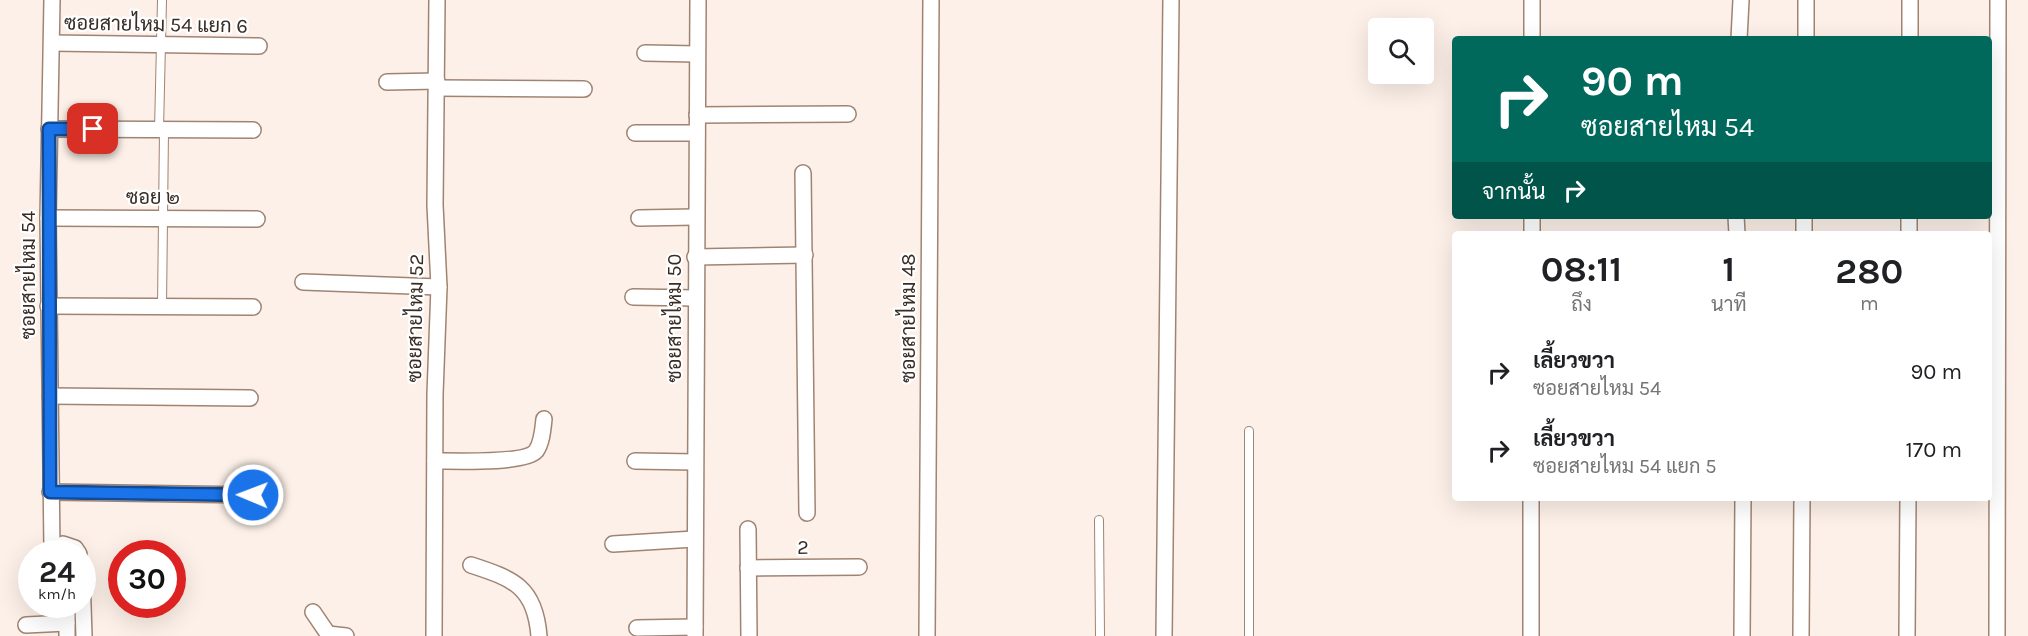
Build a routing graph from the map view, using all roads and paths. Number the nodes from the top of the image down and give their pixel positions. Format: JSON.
{"nodes":[{"id":1,"x":52,"y":0,"type":"edge"},
{"id":2,"x":162,"y":0,"type":"edge"},
{"id":3,"x":437,"y":0,"type":"edge"},
{"id":4,"x":698,"y":0,"type":"edge"},
{"id":5,"x":931,"y":0,"type":"edge"},
{"id":6,"x":1171,"y":0,"type":"edge"},
{"id":7,"x":1532,"y":0,"type":"edge"},
{"id":8,"x":1741,"y":0,"type":"edge"},
{"id":9,"x":1806,"y":0,"type":"edge"},
{"id":10,"x":1911,"y":0,"type":"edge"},
{"id":11,"x":1998,"y":0,"type":"edge"},
{"id":12,"x":1532,"y":36,"type":"edge"},
{"id":13,"x":1739,"y":36,"type":"edge"},
{"id":14,"x":1806,"y":36,"type":"edge"},
{"id":15,"x":1910,"y":36,"type":"edge"},
{"id":16,"x":52,"y":43,"type":"junction"},
{"id":17,"x":161,"y":45,"type":"junction"},
{"id":18,"x":259,"y":46,"type":"dead end"},
{"id":19,"x":645,"y":53,"type":"dead end"},
{"id":20,"x":697,"y":54,"type":"junction"},
{"id":21,"x":387,"y":82,"type":"dead end"},
{"id":22,"x":437,"y":85,"type":"junction"},
{"id":23,"x":584,"y":89,"type":"dead end"},
{"id":24,"x":848,"y":114,"type":"dead end"},
{"id":25,"x":697,"y":115,"type":"junction"},
{"id":26,"x":49,"y":129,"type":"junction"},
{"id":27,"x":161,"y":130,"type":"junction"},
{"id":28,"x":253,"y":130,"type":"dead end"},
{"id":29,"x":635,"y":133,"type":"dead end"},
{"id":30,"x":697,"y":133,"type":"junction"},
{"id":31,"x":803,"y":173,"type":"dead end"},
{"id":32,"x":695,"y":217,"type":"junction"},
{"id":33,"x":48,"y":218,"type":"junction"},
{"id":34,"x":163,"y":218,"type":"junction"},
{"id":35,"x":639,"y":218,"type":"dead end"},
{"id":36,"x":257,"y":219,"type":"dead end"},
{"id":37,"x":805,"y":255,"type":"junction"},
{"id":38,"x":695,"y":257,"type":"junction"},
{"id":39,"x":303,"y":282,"type":"dead end"},
{"id":40,"x":439,"y":286,"type":"junction"},
{"id":41,"x":633,"y":297,"type":"dead end"},
{"id":42,"x":695,"y":298,"type":"junction"},
{"id":43,"x":48,"y":306,"type":"junction"},
{"id":44,"x":162,"y":306,"type":"junction"},
{"id":45,"x":253,"y":307,"type":"dead end"},
{"id":46,"x":50,"y":396,"type":"junction"},
{"id":47,"x":250,"y":398,"type":"dead end"},
{"id":48,"x":1992,"y":408,"type":"edge"},
{"id":49,"x":544,"y":419,"type":"dead end"},
{"id":50,"x":1249,"y":431,"type":"dead end"},
{"id":51,"x":435,"y":461,"type":"junction"},
{"id":52,"x":635,"y":461,"type":"dead end"},
{"id":53,"x":695,"y":462,"type":"junction"},
{"id":54,"x":50,"y":492,"type":"junction"},
{"id":55,"x":253,"y":495,"type":"dead end"},
{"id":56,"x":1531,"y":501,"type":"edge"},
{"id":57,"x":1743,"y":501,"type":"edge"},
{"id":58,"x":1802,"y":501,"type":"edge"},
{"id":59,"x":1908,"y":501,"type":"edge"},
{"id":60,"x":807,"y":513,"type":"dead end"},
{"id":61,"x":1099,"y":520,"type":"dead end"},
{"id":62,"x":748,"y":529,"type":"dead end"},
{"id":63,"x":694,"y":539,"type":"junction"},
{"id":64,"x":51,"y":540,"type":"edge"},
{"id":65,"x":613,"y":544,"type":"dead end"},
{"id":66,"x":471,"y":565,"type":"dead end"},
{"id":67,"x":859,"y":567,"type":"dead end"},
{"id":68,"x":748,"y":568,"type":"junction"},
{"id":69,"x":313,"y":612,"type":"dead end"},
{"id":70,"x":83,"y":618,"type":"edge"},
{"id":71,"x":26,"y":625,"type":"dead end"},
{"id":72,"x":638,"y":628,"type":"dead end"},
{"id":73,"x":67,"y":629,"type":"edge"},
{"id":74,"x":695,"y":632,"type":"edge"},
{"id":75,"x":327,"y":635,"type":"edge"},
{"id":76,"x":84,"y":636,"type":"edge"},
{"id":77,"x":346,"y":636,"type":"edge"},
{"id":78,"x":434,"y":636,"type":"edge"},
{"id":79,"x":538,"y":636,"type":"edge"},
{"id":80,"x":749,"y":636,"type":"edge"},
{"id":81,"x":927,"y":636,"type":"edge"},
{"id":82,"x":1100,"y":636,"type":"edge"},
{"id":83,"x":1164,"y":636,"type":"edge"},
{"id":84,"x":1250,"y":636,"type":"edge"},
{"id":85,"x":1531,"y":636,"type":"edge"},
{"id":86,"x":1742,"y":636,"type":"edge"},
{"id":87,"x":1801,"y":636,"type":"edge"},
{"id":88,"x":1907,"y":636,"type":"edge"},
{"id":89,"x":1996,"y":636,"type":"edge"}],
"edges":[{"from":1,"to":16,"type":"street","name":"ซอยสายไหม 54"},
{"from":2,"to":17,"type":"lane"},
{"from":3,"to":22,"type":"street","name":"ซอยสายไหม 52"},
{"from":4,"to":20,"type":"street","name":"ซอยสายไหม 50"},
{"from":5,"to":81,"type":"street","name":"ซอยสายไหม 48"},
{"from":6,"to":83,"type":"street"},
{"from":7,"to":12,"type":"street"},
{"from":8,"to":13,"type":"street"},
{"from":9,"to":14,"type":"street"},
{"from":10,"to":15,"type":"street"},
{"from":11,"to":48,"type":"street"},
{"from":16,"to":17,"type":"street","name":"ซอยสายไหม 54 แยก 6"},
{"from":16,"to":26,"type":"street","name":"ซอยสายไหม 54"},
{"from":17,"to":18,"type":"street","name":"ซอยสายไหม 54 แยก 6"},
{"from":17,"to":27,"type":"lane"},
{"from":19,"to":20,"type":"street"},
{"from":20,"to":25,"type":"street","name":"ซอยสายไหม 50"},
{"from":21,"to":22,"type":"street"},
{"from":22,"to":23,"type":"street"},
{"from":22,"to":40,"type":"street","name":"ซอยสายไหม 52"},
{"from":24,"to":25,"type":"street"},
{"from":25,"to":30,"type":"street","name":"ซอยสายไหม 50"},
{"from":26,"to":27,"type":"street"},
{"from":26,"to":33,"type":"street","name":"ซอยสายไหม 54"},
{"from":27,"to":28,"type":"street"},
{"from":27,"to":34,"type":"lane"},
{"from":29,"to":30,"type":"street"},
{"from":30,"to":32,"type":"street","name":"ซอยสายไหม 50"},
{"from":31,"to":37,"type":"street"},
{"from":32,"to":35,"type":"street"},
{"from":32,"to":38,"type":"street","name":"ซอยสายไหม 50"},
{"from":33,"to":34,"type":"street","name":"ซอย ๒"},
{"from":33,"to":43,"type":"street","name":"ซอยสายไหม 54"},
{"from":34,"to":36,"type":"street","name":"ซอย ๒"},
{"from":34,"to":44,"type":"lane"},
{"from":37,"to":38,"type":"street"},
{"from":37,"to":60,"type":"street"},
{"from":38,"to":42,"type":"street","name":"ซอยสายไหม 50"},
{"from":39,"to":40,"type":"street"},
{"from":40,"to":51,"type":"street","name":"ซอยสายไหม 52"},
{"from":41,"to":42,"type":"street"},
{"from":42,"to":53,"type":"street","name":"ซอยสายไหม 50"},
{"from":43,"to":44,"type":"street"},
{"from":43,"to":46,"type":"street","name":"ซอยสายไหม 54"},
{"from":44,"to":45,"type":"street"},
{"from":46,"to":47,"type":"street"},
{"from":46,"to":54,"type":"street","name":"ซอยสายไหม 54"},
{"from":48,"to":89,"type":"street"},
{"from":49,"to":51,"type":"street"},
{"from":50,"to":84,"type":"lane"},
{"from":51,"to":78,"type":"street","name":"ซอยสายไหม 52"},
{"from":52,"to":53,"type":"street"},
{"from":53,"to":63,"type":"street","name":"ซอยสายไหม 50"},
{"from":54,"to":55,"type":"street"},
{"from":54,"to":64,"type":"street","name":"ซอยสายไหม 54"},
{"from":56,"to":85,"type":"street"},
{"from":57,"to":86,"type":"street"},
{"from":58,"to":87,"type":"street"},
{"from":59,"to":88,"type":"street"},
{"from":61,"to":82,"type":"lane"},
{"from":62,"to":68,"type":"street"},
{"from":63,"to":65,"type":"street"},
{"from":63,"to":74,"type":"street","name":"ซอยสายไหม 50"},
{"from":66,"to":79,"type":"street"},
{"from":67,"to":68,"type":"street","name":"2"},
{"from":68,"to":80,"type":"street"},
{"from":69,"to":75,"type":"street"},
{"from":70,"to":76,"type":"street"},
{"from":71,"to":73,"type":"street"},
{"from":72,"to":74,"type":"street"},
{"from":75,"to":77,"type":"street"}]}
